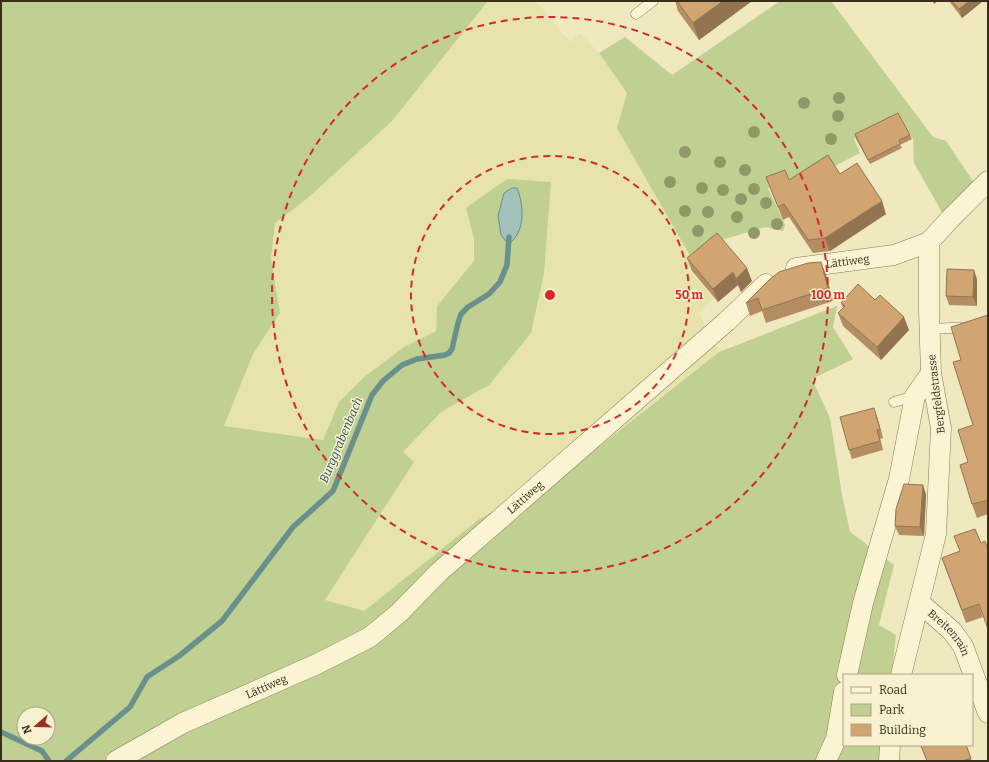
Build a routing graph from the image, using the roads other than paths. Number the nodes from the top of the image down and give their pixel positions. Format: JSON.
{"nodes":[{"id":1,"x":653,"y":1,"type":"edge"},
{"id":2,"x":636,"y":14,"type":"dead end"},
{"id":3,"x":988,"y":181,"type":"edge"},
{"id":4,"x":929,"y":242,"type":"junction"},
{"id":5,"x":988,"y":324,"type":"edge"},
{"id":6,"x":929,"y":329,"type":"junction"},
{"id":7,"x":931,"y":373,"type":"junction"},
{"id":8,"x":915,"y":396,"type":"junction"},
{"id":9,"x":894,"y":402,"type":"dead end"},
{"id":10,"x":920,"y":603,"type":"junction"},
{"id":11,"x":847,"y":674,"type":"edge"},
{"id":12,"x":901,"y":674,"type":"edge"},
{"id":13,"x":843,"y":698,"type":"edge"},
{"id":14,"x":988,"y":713,"type":"edge"},
{"id":15,"x":890,"y":746,"type":"edge"},
{"id":16,"x":116,"y":761,"type":"edge"},
{"id":17,"x":826,"y":761,"type":"edge"},
{"id":18,"x":889,"y":761,"type":"edge"}],
"edges":[{"from":1,"to":2,"type":"lane"},
{"from":3,"to":4,"type":"street"},
{"from":4,"to":6,"type":"street","name":"Bergfeldstrasse"},
{"from":4,"to":16,"type":"street","name":"Lättiweg"},
{"from":5,"to":6,"type":"lane"},
{"from":6,"to":7,"type":"street","name":"Bergfeldstrasse"},
{"from":7,"to":8,"type":"street"},
{"from":7,"to":10,"type":"street","name":"Bergfeldstrasse"},
{"from":8,"to":9,"type":"lane"},
{"from":8,"to":11,"type":"street"},
{"from":10,"to":12,"type":"street","name":"Bergfeldstrasse"},
{"from":10,"to":14,"type":"street","name":"Breitenrain"},
{"from":13,"to":17,"type":"street"},
{"from":15,"to":18,"type":"street"}]}
